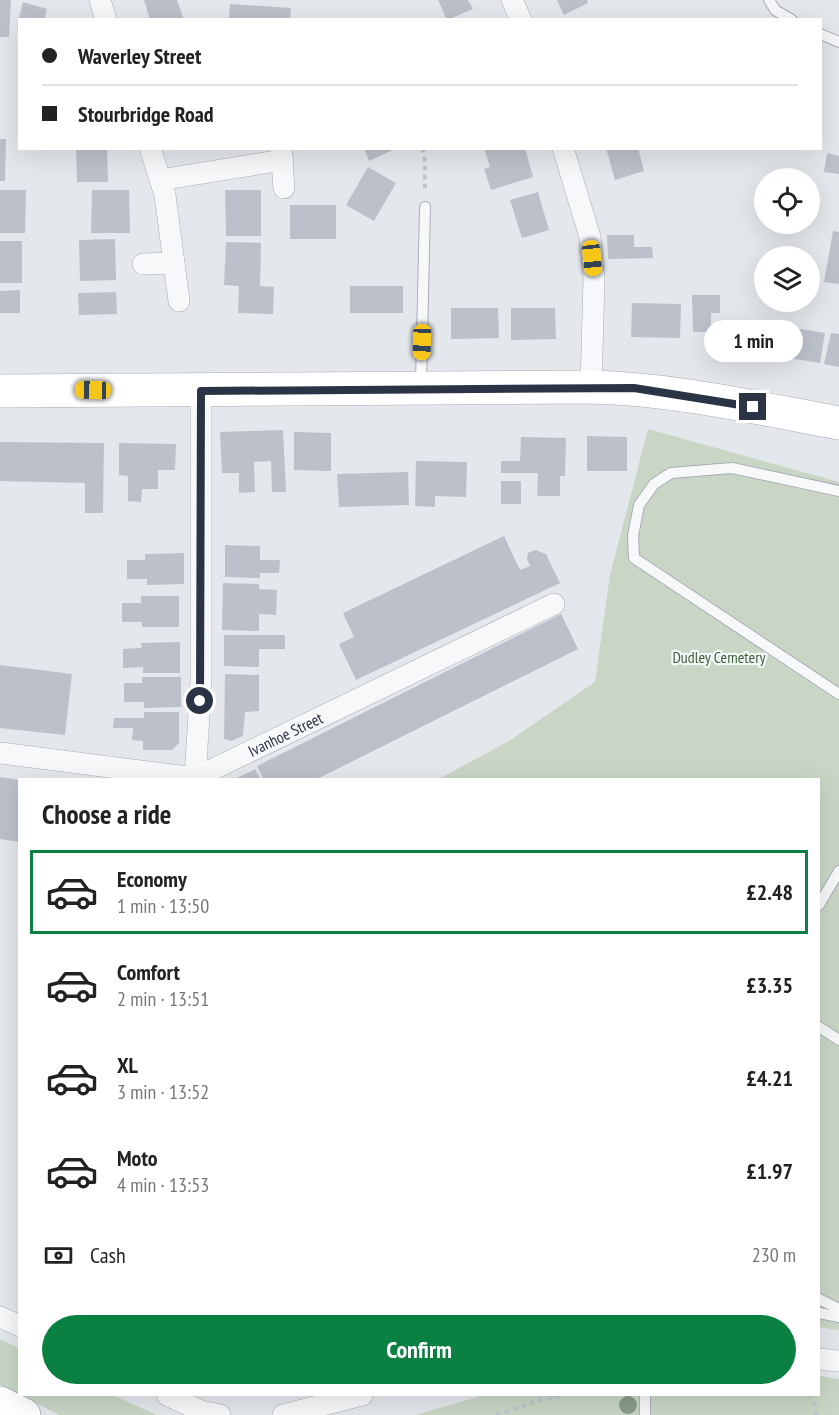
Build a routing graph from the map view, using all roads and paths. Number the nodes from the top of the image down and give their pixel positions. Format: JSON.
{"nodes":[{"id":1,"x":100,"y":0,"type":"edge"},
{"id":2,"x":512,"y":0,"type":"edge"},
{"id":3,"x":769,"y":0,"type":"edge"},
{"id":4,"x":105,"y":18,"type":"edge"},
{"id":5,"x":520,"y":18,"type":"edge"},
{"id":6,"x":789,"y":18,"type":"edge"},
{"id":7,"x":822,"y":35,"type":"edge"},
{"id":8,"x":839,"y":42,"type":"edge"},
{"id":9,"x":151,"y":150,"type":"edge"},
{"id":10,"x":422,"y":150,"type":"edge"},
{"id":11,"x":564,"y":150,"type":"edge"},
{"id":12,"x":282,"y":154,"type":"edge"},
{"id":13,"x":160,"y":180,"type":"junction"},
{"id":14,"x":284,"y":188,"type":"dead end"},
{"id":15,"x":425,"y":207,"type":"joint"},
{"id":16,"x":174,"y":263,"type":"junction"},
{"id":17,"x":143,"y":264,"type":"dead end"},
{"id":18,"x":179,"y":302,"type":"dead end"},
{"id":19,"x":591,"y":387,"type":"junction"},
{"id":20,"x":420,"y":389,"type":"junction"},
{"id":21,"x":0,"y":391,"type":"edge"},
{"id":22,"x":201,"y":391,"type":"junction"},
{"id":23,"x":839,"y":423,"type":"edge"},
{"id":24,"x":839,"y":491,"type":"edge"},
{"id":25,"x":554,"y":604,"type":"dead end"},
{"id":26,"x":839,"y":694,"type":"edge"},
{"id":27,"x":0,"y":753,"type":"edge"},
{"id":28,"x":188,"y":778,"type":"edge"},
{"id":29,"x":195,"y":778,"type":"edge"},
{"id":30,"x":197,"y":778,"type":"edge"},
{"id":31,"x":839,"y":871,"type":"edge"},
{"id":32,"x":820,"y":903,"type":"edge"},
{"id":33,"x":820,"y":1028,"type":"edge"},
{"id":34,"x":839,"y":1040,"type":"edge"},
{"id":35,"x":820,"y":1300,"type":"edge"},
{"id":36,"x":839,"y":1309,"type":"edge"},
{"id":37,"x":820,"y":1313,"type":"edge"},
{"id":38,"x":0,"y":1317,"type":"edge"},
{"id":39,"x":839,"y":1317,"type":"edge"},
{"id":40,"x":18,"y":1325,"type":"edge"},
{"id":41,"x":820,"y":1359,"type":"edge"},
{"id":42,"x":839,"y":1362,"type":"edge"},
{"id":43,"x":169,"y":1396,"type":"edge"},
{"id":44,"x":358,"y":1396,"type":"edge"},
{"id":45,"x":559,"y":1396,"type":"edge"},
{"id":46,"x":645,"y":1396,"type":"edge"},
{"id":47,"x":810,"y":1396,"type":"edge"},
{"id":48,"x":0,"y":1403,"type":"edge"},
{"id":49,"x":24,"y":1415,"type":"edge"},
{"id":50,"x":220,"y":1415,"type":"edge"},
{"id":51,"x":284,"y":1415,"type":"edge"},
{"id":52,"x":496,"y":1415,"type":"edge"},
{"id":53,"x":645,"y":1415,"type":"edge"},
{"id":54,"x":816,"y":1415,"type":"edge"}],
"edges":[{"from":1,"to":4,"type":"street"},
{"from":2,"to":5,"type":"street"},
{"from":3,"to":6,"type":"lane"},
{"from":7,"to":8,"type":"lane"},
{"from":9,"to":13,"type":"street"},
{"from":10,"to":15,"type":"path"},
{"from":11,"to":19,"type":"street"},
{"from":12,"to":13,"type":"street"},
{"from":12,"to":14,"type":"street"},
{"from":13,"to":16,"type":"street"},
{"from":15,"to":20,"type":"lane"},
{"from":16,"to":17,"type":"street"},
{"from":16,"to":18,"type":"street"},
{"from":19,"to":20,"type":"main road"},
{"from":19,"to":23,"type":"main road"},
{"from":20,"to":22,"type":"main road"},
{"from":21,"to":22,"type":"main road"},
{"from":22,"to":29,"type":"street"},
{"from":24,"to":26,"type":"lane"},
{"from":25,"to":30,"type":"street","name":"Ivanhoe Street"},
{"from":27,"to":28,"type":"street"},
{"from":31,"to":32,"type":"lane"},
{"from":33,"to":34,"type":"lane"},
{"from":35,"to":36,"type":"lane"},
{"from":37,"to":39,"type":"lane"},
{"from":38,"to":40,"type":"street"},
{"from":41,"to":42,"type":"street"},
{"from":43,"to":50,"type":"street"},
{"from":44,"to":51,"type":"street"},
{"from":45,"to":52,"type":"path"},
{"from":46,"to":53,"type":"lane"},
{"from":47,"to":54,"type":"path"},
{"from":48,"to":49,"type":"main road"}]}
